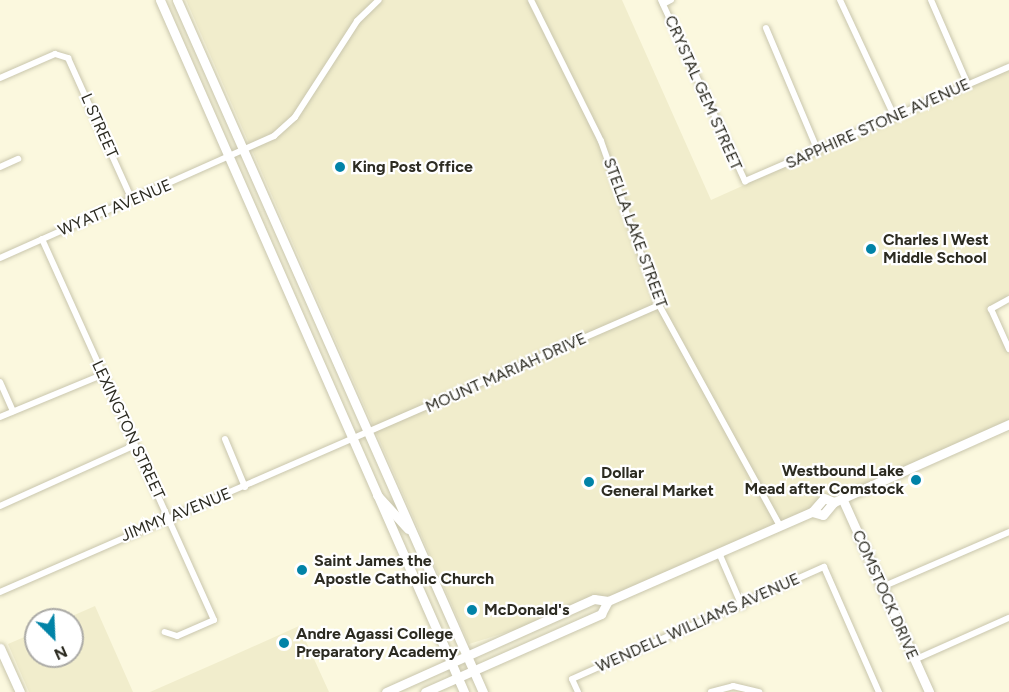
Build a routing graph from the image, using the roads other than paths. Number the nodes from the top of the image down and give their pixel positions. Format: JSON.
{"nodes":[{"id":1,"x":160,"y":0,"type":"edge"},
{"id":2,"x":177,"y":0,"type":"edge"},
{"id":3,"x":379,"y":0,"type":"edge"},
{"id":4,"x":531,"y":0,"type":"edge"},
{"id":5,"x":671,"y":0,"type":"edge"},
{"id":6,"x":840,"y":0,"type":"edge"},
{"id":7,"x":931,"y":0,"type":"edge"},
{"id":8,"x":662,"y":2,"type":"edge"},
{"id":9,"x":766,"y":28,"type":"dead end"},
{"id":10,"x":1009,"y":67,"type":"edge"},
{"id":11,"x":0,"y":78,"type":"edge"},
{"id":12,"x":968,"y":85,"type":"junction"},
{"id":13,"x":895,"y":118,"type":"junction"},
{"id":14,"x":818,"y":151,"type":"junction"},
{"id":15,"x":243,"y":152,"type":"junction"},
{"id":16,"x":230,"y":158,"type":"junction"},
{"id":17,"x":18,"y":159,"type":"dead end"},
{"id":18,"x":0,"y":167,"type":"edge"},
{"id":19,"x":748,"y":181,"type":"joint"},
{"id":20,"x":132,"y":200,"type":"junction"},
{"id":21,"x":42,"y":239,"type":"junction"},
{"id":22,"x":0,"y":258,"type":"edge"},
{"id":23,"x":1009,"y":299,"type":"edge"},
{"id":24,"x":659,"y":305,"type":"junction"},
{"id":25,"x":1009,"y":349,"type":"edge"},
{"id":26,"x":102,"y":375,"type":"junction"},
{"id":27,"x":0,"y":382,"type":"edge"},
{"id":28,"x":13,"y":411,"type":"junction"},
{"id":29,"x":0,"y":417,"type":"edge"},
{"id":30,"x":1009,"y":424,"type":"edge"},
{"id":31,"x":367,"y":436,"type":"junction"},
{"id":32,"x":225,"y":438,"type":"dead end"},
{"id":33,"x":354,"y":442,"type":"junction"},
{"id":34,"x":133,"y":446,"type":"junction"},
{"id":35,"x":245,"y":487,"type":"junction"},
{"id":36,"x":377,"y":495,"type":"junction"},
{"id":37,"x":838,"y":500,"type":"junction"},
{"id":38,"x":0,"y":506,"type":"edge"},
{"id":39,"x":168,"y":517,"type":"junction"},
{"id":40,"x":780,"y":525,"type":"junction"},
{"id":41,"x":409,"y":530,"type":"junction"},
{"id":42,"x":1009,"y":532,"type":"edge"},
{"id":43,"x":719,"y":553,"type":"junction"},
{"id":44,"x":882,"y":587,"type":"junction"},
{"id":45,"x":0,"y":592,"type":"edge"},
{"id":46,"x":608,"y":601,"type":"junction"},
{"id":47,"x":742,"y":606,"type":"junction"},
{"id":48,"x":1009,"y":618,"type":"edge"},
{"id":49,"x":165,"y":632,"type":"dead end"},
{"id":50,"x":0,"y":648,"type":"edge"},
{"id":51,"x":467,"y":656,"type":"junction"},
{"id":52,"x":914,"y":660,"type":"junction"},
{"id":53,"x":451,"y":663,"type":"junction"},
{"id":54,"x":474,"y":671,"type":"junction"},
{"id":55,"x":458,"y":678,"type":"junction"},
{"id":56,"x":20,"y":692,"type":"edge"},
{"id":57,"x":386,"y":692,"type":"edge"},
{"id":58,"x":424,"y":692,"type":"edge"},
{"id":59,"x":464,"y":692,"type":"edge"},
{"id":60,"x":483,"y":692,"type":"edge"},
{"id":61,"x":578,"y":692,"type":"edge"},
{"id":62,"x":711,"y":692,"type":"edge"},
{"id":63,"x":759,"y":692,"type":"edge"},
{"id":64,"x":879,"y":692,"type":"edge"},
{"id":65,"x":929,"y":692,"type":"edge"}],
"edges":[{"from":1,"to":16,"type":"main road"},
{"from":2,"to":15,"type":"main road"},
{"from":3,"to":15,"type":"street","name":"WYATT AVENUE"},
{"from":4,"to":24,"type":"street","name":"STELLA LAKE STREET"},
{"from":5,"to":8,"type":"street"},
{"from":6,"to":13,"type":"street"},
{"from":7,"to":12,"type":"street"},
{"from":8,"to":19,"type":"street","name":"CRYSTAL GEM STREET"},
{"from":9,"to":14,"type":"street"},
{"from":10,"to":12,"type":"street","name":"SAPPHIRE STONE AVENUE"},
{"from":11,"to":20,"type":"street","name":"L STREET"},
{"from":12,"to":13,"type":"street","name":"SAPPHIRE STONE AVENUE"},
{"from":13,"to":14,"type":"street","name":"SAPPHIRE STONE AVENUE"},
{"from":14,"to":19,"type":"street","name":"SAPPHIRE STONE AVENUE"},
{"from":15,"to":16,"type":"street","name":"WYATT AVENUE"},
{"from":15,"to":31,"type":"main road"},
{"from":16,"to":20,"type":"street","name":"WYATT AVENUE"},
{"from":16,"to":33,"type":"main road"},
{"from":17,"to":18,"type":"street"},
{"from":20,"to":21,"type":"street","name":"WYATT AVENUE"},
{"from":21,"to":22,"type":"street","name":"WYATT AVENUE"},
{"from":21,"to":26,"type":"street","name":"LEXINGTON STREET"},
{"from":23,"to":25,"type":"street"},
{"from":24,"to":31,"type":"street","name":"MOUNT MARIAH DRIVE"},
{"from":24,"to":40,"type":"street","name":"STELLA LAKE STREET"},
{"from":26,"to":28,"type":"street"},
{"from":26,"to":34,"type":"street","name":"LEXINGTON STREET"},
{"from":27,"to":28,"type":"street"},
{"from":28,"to":29,"type":"street"},
{"from":30,"to":37,"type":"main road"},
{"from":31,"to":33,"type":"street","name":"MOUNT MARIAH DRIVE"},
{"from":31,"to":41,"type":"main road"},
{"from":32,"to":35,"type":"street"},
{"from":33,"to":35,"type":"street","name":"JIMMY AVENUE"},
{"from":33,"to":36,"type":"main road"},
{"from":34,"to":38,"type":"street"},
{"from":34,"to":39,"type":"street","name":"LEXINGTON STREET"},
{"from":35,"to":39,"type":"street","name":"JIMMY AVENUE"},
{"from":36,"to":41,"type":"main road"},
{"from":36,"to":53,"type":"main road"},
{"from":37,"to":40,"type":"main road"},
{"from":37,"to":44,"type":"main road","name":"COMSTOCK DRIVE"},
{"from":39,"to":45,"type":"street","name":"JIMMY AVENUE"},
{"from":39,"to":49,"type":"street","name":"LEXINGTON STREET"},
{"from":40,"to":43,"type":"main road"},
{"from":41,"to":51,"type":"main road"},
{"from":42,"to":44,"type":"street"},
{"from":43,"to":46,"type":"main road"},
{"from":43,"to":47,"type":"street"},
{"from":44,"to":52,"type":"main road","name":"COMSTOCK DRIVE"},
{"from":46,"to":51,"type":"main road"},
{"from":46,"to":54,"type":"main road"},
{"from":47,"to":61,"type":"street","name":"WENDELL WILLIAMS AVENUE"},
{"from":47,"to":64,"type":"street","name":"WENDELL WILLIAMS AVENUE"},
{"from":48,"to":52,"type":"street"},
{"from":50,"to":56,"type":"main road"},
{"from":51,"to":53,"type":"main road"},
{"from":51,"to":54,"type":"main road"},
{"from":52,"to":65,"type":"main road","name":"COMSTOCK DRIVE"},
{"from":53,"to":55,"type":"main road"},
{"from":53,"to":57,"type":"main road"},
{"from":54,"to":55,"type":"main road"},
{"from":54,"to":60,"type":"main road"},
{"from":55,"to":58,"type":"main road"},
{"from":55,"to":59,"type":"main road"},
{"from":62,"to":63,"type":"street"}]}
